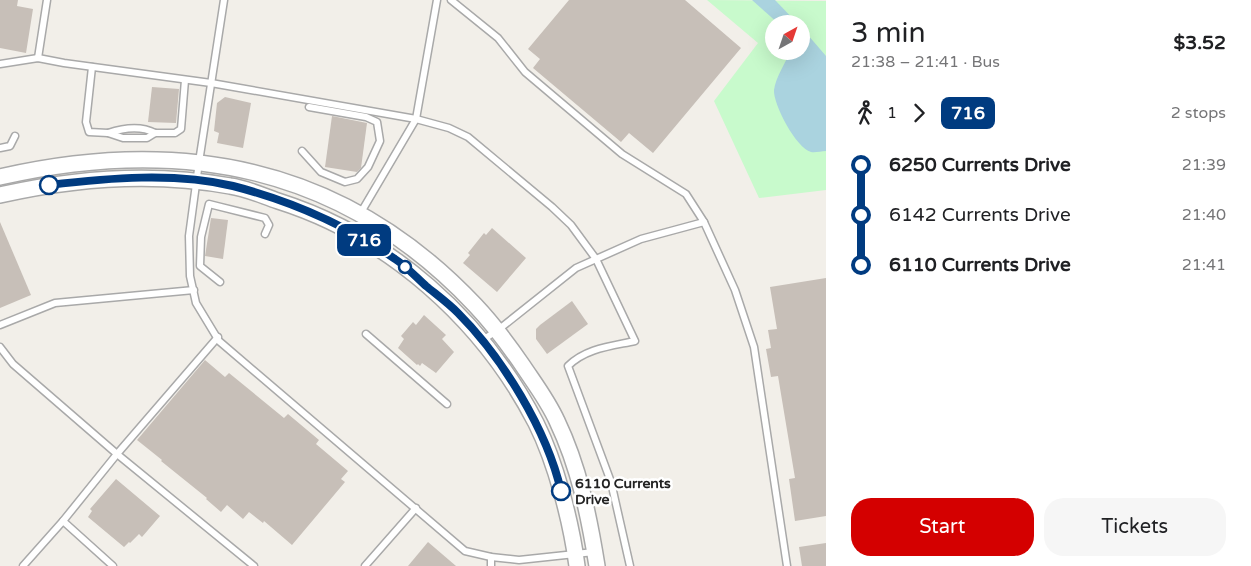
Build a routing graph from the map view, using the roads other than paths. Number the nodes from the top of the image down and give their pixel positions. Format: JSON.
{"nodes":[{"id":1,"x":47,"y":0,"type":"edge"},
{"id":2,"x":224,"y":0,"type":"edge"},
{"id":3,"x":436,"y":0,"type":"edge"},
{"id":4,"x":451,"y":0,"type":"edge"},
{"id":5,"x":38,"y":58,"type":"junction"},
{"id":6,"x":0,"y":64,"type":"edge"},
{"id":7,"x":92,"y":67,"type":"junction"},
{"id":8,"x":185,"y":80,"type":"junction"},
{"id":9,"x":211,"y":83,"type":"junction"},
{"id":10,"x":309,"y":107,"type":"dead end"},
{"id":11,"x":416,"y":119,"type":"junction"},
{"id":12,"x":16,"y":136,"type":"dead end"},
{"id":13,"x":0,"y":148,"type":"edge"},
{"id":14,"x":302,"y":151,"type":"dead end"},
{"id":15,"x":199,"y":162,"type":"junction"},
{"id":16,"x":0,"y":177,"type":"edge"},
{"id":17,"x":197,"y":181,"type":"junction"},
{"id":18,"x":0,"y":195,"type":"edge"},
{"id":19,"x":360,"y":214,"type":"junction"},
{"id":20,"x":704,"y":222,"type":"junction"},
{"id":21,"x":265,"y":234,"type":"dead end"},
{"id":22,"x":596,"y":259,"type":"junction"},
{"id":23,"x":220,"y":282,"type":"dead end"},
{"id":24,"x":194,"y":290,"type":"junction"},
{"id":25,"x":0,"y":326,"type":"edge"},
{"id":26,"x":498,"y":330,"type":"junction"},
{"id":27,"x":366,"y":334,"type":"dead end"},
{"id":28,"x":218,"y":337,"type":"junction"},
{"id":29,"x":481,"y":341,"type":"junction"},
{"id":30,"x":0,"y":348,"type":"edge"},
{"id":31,"x":447,"y":404,"type":"dead end"},
{"id":32,"x":117,"y":454,"type":"junction"},
{"id":33,"x":416,"y":508,"type":"junction"},
{"id":34,"x":63,"y":521,"type":"junction"},
{"id":35,"x":491,"y":557,"type":"junction"},
{"id":36,"x":596,"y":559,"type":"edge"},
{"id":37,"x":576,"y":560,"type":"edge"},
{"id":38,"x":22,"y":566,"type":"edge"},
{"id":39,"x":113,"y":566,"type":"edge"},
{"id":40,"x":254,"y":566,"type":"edge"},
{"id":41,"x":365,"y":566,"type":"edge"},
{"id":42,"x":491,"y":566,"type":"edge"},
{"id":43,"x":630,"y":566,"type":"edge"},
{"id":44,"x":787,"y":566,"type":"edge"}],
"edges":[{"from":1,"to":5,"type":"lane"},
{"from":2,"to":9,"type":"lane"},
{"from":3,"to":11,"type":"lane"},
{"from":4,"to":20,"type":"lane"},
{"from":5,"to":6,"type":"lane"},
{"from":5,"to":7,"type":"lane"},
{"from":7,"to":8,"type":"lane"},
{"from":7,"to":8,"type":"lane"},
{"from":8,"to":9,"type":"lane"},
{"from":9,"to":11,"type":"lane"},
{"from":9,"to":15,"type":"lane"},
{"from":10,"to":14,"type":"lane"},
{"from":11,"to":19,"type":"lane"},
{"from":11,"to":22,"type":"lane"},
{"from":12,"to":13,"type":"lane"},
{"from":15,"to":16,"type":"street"},
{"from":15,"to":17,"type":"lane"},
{"from":15,"to":19,"type":"street"},
{"from":17,"to":18,"type":"street"},
{"from":17,"to":24,"type":"lane"},
{"from":17,"to":29,"type":"street"},
{"from":19,"to":26,"type":"street"},
{"from":20,"to":22,"type":"lane"},
{"from":20,"to":44,"type":"lane"},
{"from":21,"to":23,"type":"lane"},
{"from":22,"to":26,"type":"lane"},
{"from":22,"to":43,"type":"lane"},
{"from":24,"to":25,"type":"lane"},
{"from":24,"to":28,"type":"lane"},
{"from":26,"to":29,"type":"lane"},
{"from":26,"to":36,"type":"street"},
{"from":27,"to":31,"type":"lane"},
{"from":28,"to":32,"type":"lane"},
{"from":28,"to":33,"type":"lane"},
{"from":29,"to":37,"type":"street"},
{"from":30,"to":32,"type":"lane"},
{"from":32,"to":34,"type":"lane"},
{"from":32,"to":40,"type":"lane"},
{"from":33,"to":35,"type":"lane"},
{"from":33,"to":41,"type":"lane"},
{"from":34,"to":38,"type":"lane"},
{"from":34,"to":39,"type":"lane"},
{"from":35,"to":37,"type":"lane"},
{"from":35,"to":42,"type":"lane"},
{"from":36,"to":37,"type":"lane"}]}
